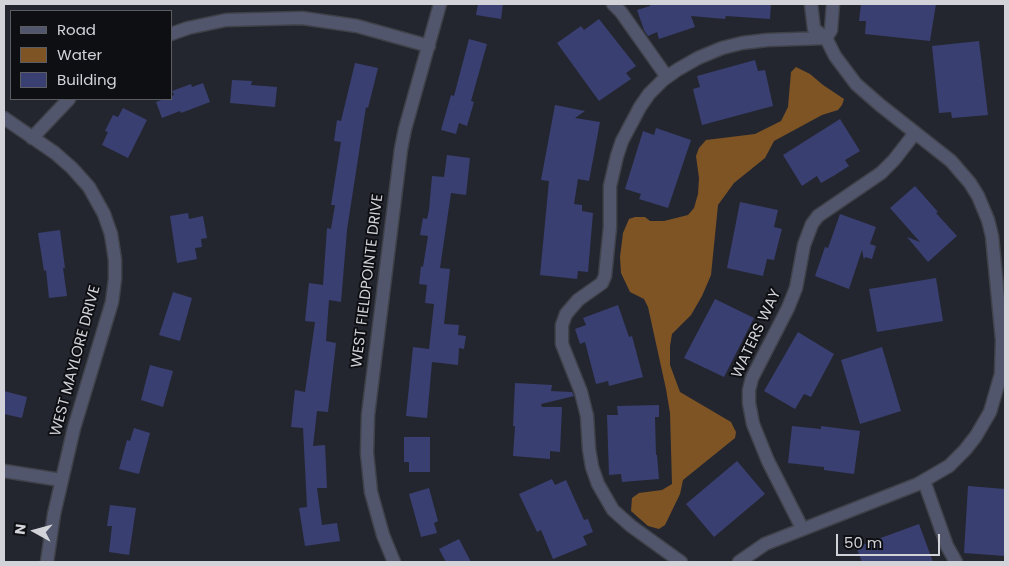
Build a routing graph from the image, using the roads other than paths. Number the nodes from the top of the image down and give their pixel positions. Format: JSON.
{"nodes":[{"id":1,"x":440,"y":4,"type":"edge"},
{"id":2,"x":613,"y":4,"type":"edge"},
{"id":3,"x":811,"y":4,"type":"edge"},
{"id":4,"x":833,"y":4,"type":"edge"},
{"id":5,"x":172,"y":34,"type":"edge"},
{"id":6,"x":826,"y":38,"type":"junction"},
{"id":7,"x":429,"y":46,"type":"junction"},
{"id":8,"x":667,"y":77,"type":"junction"},
{"id":9,"x":68,"y":100,"type":"edge"},
{"id":10,"x":4,"y":118,"type":"edge"},
{"id":11,"x":915,"y":133,"type":"junction"},
{"id":12,"x":32,"y":138,"type":"junction"},
{"id":13,"x":4,"y":470,"type":"edge"},
{"id":14,"x":61,"y":480,"type":"junction"},
{"id":15,"x":924,"y":481,"type":"junction"},
{"id":16,"x":802,"y":528,"type":"junction"},
{"id":17,"x":47,"y":562,"type":"edge"},
{"id":18,"x":394,"y":562,"type":"edge"},
{"id":19,"x":681,"y":562,"type":"edge"},
{"id":20,"x":739,"y":562,"type":"edge"},
{"id":21,"x":956,"y":562,"type":"edge"}],
"edges":[{"from":1,"to":7,"type":"street","name":"WEST FIELDPOINTE DRIVE"},
{"from":2,"to":8,"type":"street"},
{"from":3,"to":6,"type":"street"},
{"from":4,"to":6,"type":"street"},
{"from":5,"to":7,"type":"street"},
{"from":6,"to":8,"type":"street"},
{"from":6,"to":11,"type":"street"},
{"from":7,"to":18,"type":"street","name":"WEST FIELDPOINTE DRIVE"},
{"from":8,"to":19,"type":"street"},
{"from":9,"to":12,"type":"street"},
{"from":10,"to":12,"type":"street","name":"WEST MAYLORE DRIVE"},
{"from":11,"to":15,"type":"street"},
{"from":11,"to":16,"type":"street","name":"WATERS WAY"},
{"from":12,"to":14,"type":"street","name":"WEST MAYLORE DRIVE"},
{"from":13,"to":14,"type":"street"},
{"from":14,"to":17,"type":"street","name":"WEST MAYLORE DRIVE"},
{"from":15,"to":16,"type":"street"},
{"from":15,"to":21,"type":"street"},
{"from":16,"to":20,"type":"street"}]}
